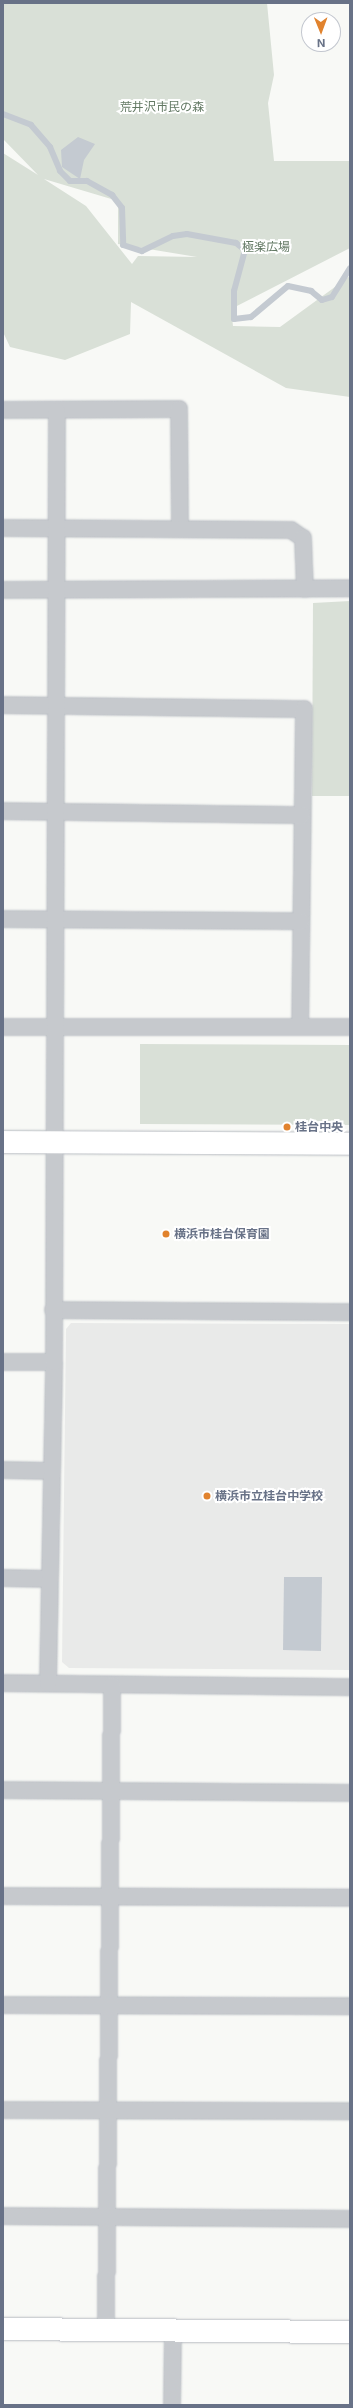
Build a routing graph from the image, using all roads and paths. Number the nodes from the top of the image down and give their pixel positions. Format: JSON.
{"nodes":[{"id":1,"x":3,"y":410,"type":"edge"},
{"id":2,"x":57,"y":411,"type":"junction"},
{"id":3,"x":3,"y":528,"type":"edge"},
{"id":4,"x":57,"y":528,"type":"junction"},
{"id":5,"x":180,"y":529,"type":"junction"},
{"id":6,"x":350,"y":588,"type":"edge"},
{"id":7,"x":305,"y":589,"type":"junction"},
{"id":8,"x":3,"y":590,"type":"edge"},
{"id":9,"x":57,"y":591,"type":"junction"},
{"id":10,"x":3,"y":705,"type":"edge"},
{"id":11,"x":56,"y":705,"type":"junction"},
{"id":12,"x":3,"y":811,"type":"edge"},
{"id":13,"x":57,"y":812,"type":"junction"},
{"id":14,"x":302,"y":815,"type":"junction"},
{"id":15,"x":3,"y":919,"type":"edge"},
{"id":16,"x":57,"y":920,"type":"junction"},
{"id":17,"x":301,"y":921,"type":"junction"},
{"id":18,"x":300,"y":1025,"type":"junction"},
{"id":19,"x":3,"y":1027,"type":"edge"},
{"id":20,"x":54,"y":1027,"type":"junction"},
{"id":21,"x":350,"y":1027,"type":"edge"},
{"id":22,"x":3,"y":1142,"type":"edge"},
{"id":23,"x":52,"y":1142,"type":"junction"},
{"id":24,"x":350,"y":1144,"type":"edge"},
{"id":25,"x":53,"y":1310,"type":"junction"},
{"id":26,"x":350,"y":1312,"type":"edge"},
{"id":27,"x":3,"y":1362,"type":"edge"},
{"id":28,"x":54,"y":1362,"type":"junction"},
{"id":29,"x":3,"y":1470,"type":"edge"},
{"id":30,"x":51,"y":1471,"type":"junction"},
{"id":31,"x":3,"y":1578,"type":"edge"},
{"id":32,"x":50,"y":1579,"type":"junction"},
{"id":33,"x":3,"y":1683,"type":"edge"},
{"id":34,"x":48,"y":1683,"type":"junction"},
{"id":35,"x":112,"y":1685,"type":"junction"},
{"id":36,"x":350,"y":1687,"type":"edge"},
{"id":37,"x":3,"y":1790,"type":"edge"},
{"id":38,"x":111,"y":1792,"type":"junction"},
{"id":39,"x":350,"y":1792,"type":"edge"},
{"id":40,"x":3,"y":1896,"type":"edge"},
{"id":41,"x":110,"y":1896,"type":"junction"},
{"id":42,"x":350,"y":1898,"type":"edge"},
{"id":43,"x":3,"y":2005,"type":"edge"},
{"id":44,"x":109,"y":2006,"type":"junction"},
{"id":45,"x":350,"y":2006,"type":"edge"},
{"id":46,"x":3,"y":2110,"type":"edge"},
{"id":47,"x":108,"y":2110,"type":"junction"},
{"id":48,"x":350,"y":2111,"type":"edge"},
{"id":49,"x":3,"y":2216,"type":"edge"},
{"id":50,"x":107,"y":2217,"type":"junction"},
{"id":51,"x":350,"y":2219,"type":"edge"},
{"id":52,"x":3,"y":2329,"type":"edge"},
{"id":53,"x":106,"y":2330,"type":"junction"},
{"id":54,"x":173,"y":2331,"type":"junction"},
{"id":55,"x":350,"y":2332,"type":"edge"},
{"id":56,"x":172,"y":2405,"type":"edge"}],
"edges":[{"from":1,"to":2,"type":"street"},
{"from":2,"to":4,"type":"street"},
{"from":2,"to":5,"type":"street"},
{"from":3,"to":4,"type":"street"},
{"from":4,"to":5,"type":"street"},
{"from":4,"to":9,"type":"street"},
{"from":5,"to":7,"type":"street"},
{"from":6,"to":7,"type":"street"},
{"from":7,"to":9,"type":"street"},
{"from":8,"to":9,"type":"street"},
{"from":9,"to":11,"type":"street"},
{"from":10,"to":11,"type":"street"},
{"from":11,"to":13,"type":"street"},
{"from":11,"to":14,"type":"street"},
{"from":12,"to":13,"type":"street"},
{"from":13,"to":14,"type":"street"},
{"from":13,"to":16,"type":"street"},
{"from":14,"to":17,"type":"street"},
{"from":15,"to":16,"type":"street"},
{"from":16,"to":17,"type":"street"},
{"from":16,"to":20,"type":"street"},
{"from":17,"to":18,"type":"street"},
{"from":18,"to":20,"type":"street"},
{"from":18,"to":21,"type":"street"},
{"from":19,"to":20,"type":"street"},
{"from":20,"to":23,"type":"street"},
{"from":22,"to":23,"type":"street"},
{"from":23,"to":24,"type":"street"},
{"from":23,"to":25,"type":"street"},
{"from":25,"to":26,"type":"street"},
{"from":25,"to":28,"type":"street"},
{"from":27,"to":28,"type":"street"},
{"from":28,"to":30,"type":"street"},
{"from":29,"to":30,"type":"street"},
{"from":30,"to":32,"type":"street"},
{"from":31,"to":32,"type":"street"},
{"from":32,"to":34,"type":"street"},
{"from":33,"to":34,"type":"street"},
{"from":34,"to":35,"type":"street"},
{"from":35,"to":36,"type":"street"},
{"from":35,"to":38,"type":"street"},
{"from":37,"to":38,"type":"street"},
{"from":38,"to":39,"type":"street"},
{"from":38,"to":41,"type":"street"},
{"from":40,"to":41,"type":"street"},
{"from":41,"to":42,"type":"street"},
{"from":41,"to":44,"type":"street"},
{"from":43,"to":44,"type":"street"},
{"from":44,"to":45,"type":"street"},
{"from":44,"to":47,"type":"street"},
{"from":46,"to":47,"type":"street"},
{"from":47,"to":48,"type":"street"},
{"from":47,"to":50,"type":"street"},
{"from":49,"to":50,"type":"street"},
{"from":50,"to":51,"type":"street"},
{"from":50,"to":53,"type":"street"},
{"from":52,"to":53,"type":"street"},
{"from":53,"to":54,"type":"street"},
{"from":54,"to":55,"type":"street"},
{"from":54,"to":56,"type":"street"}]}
